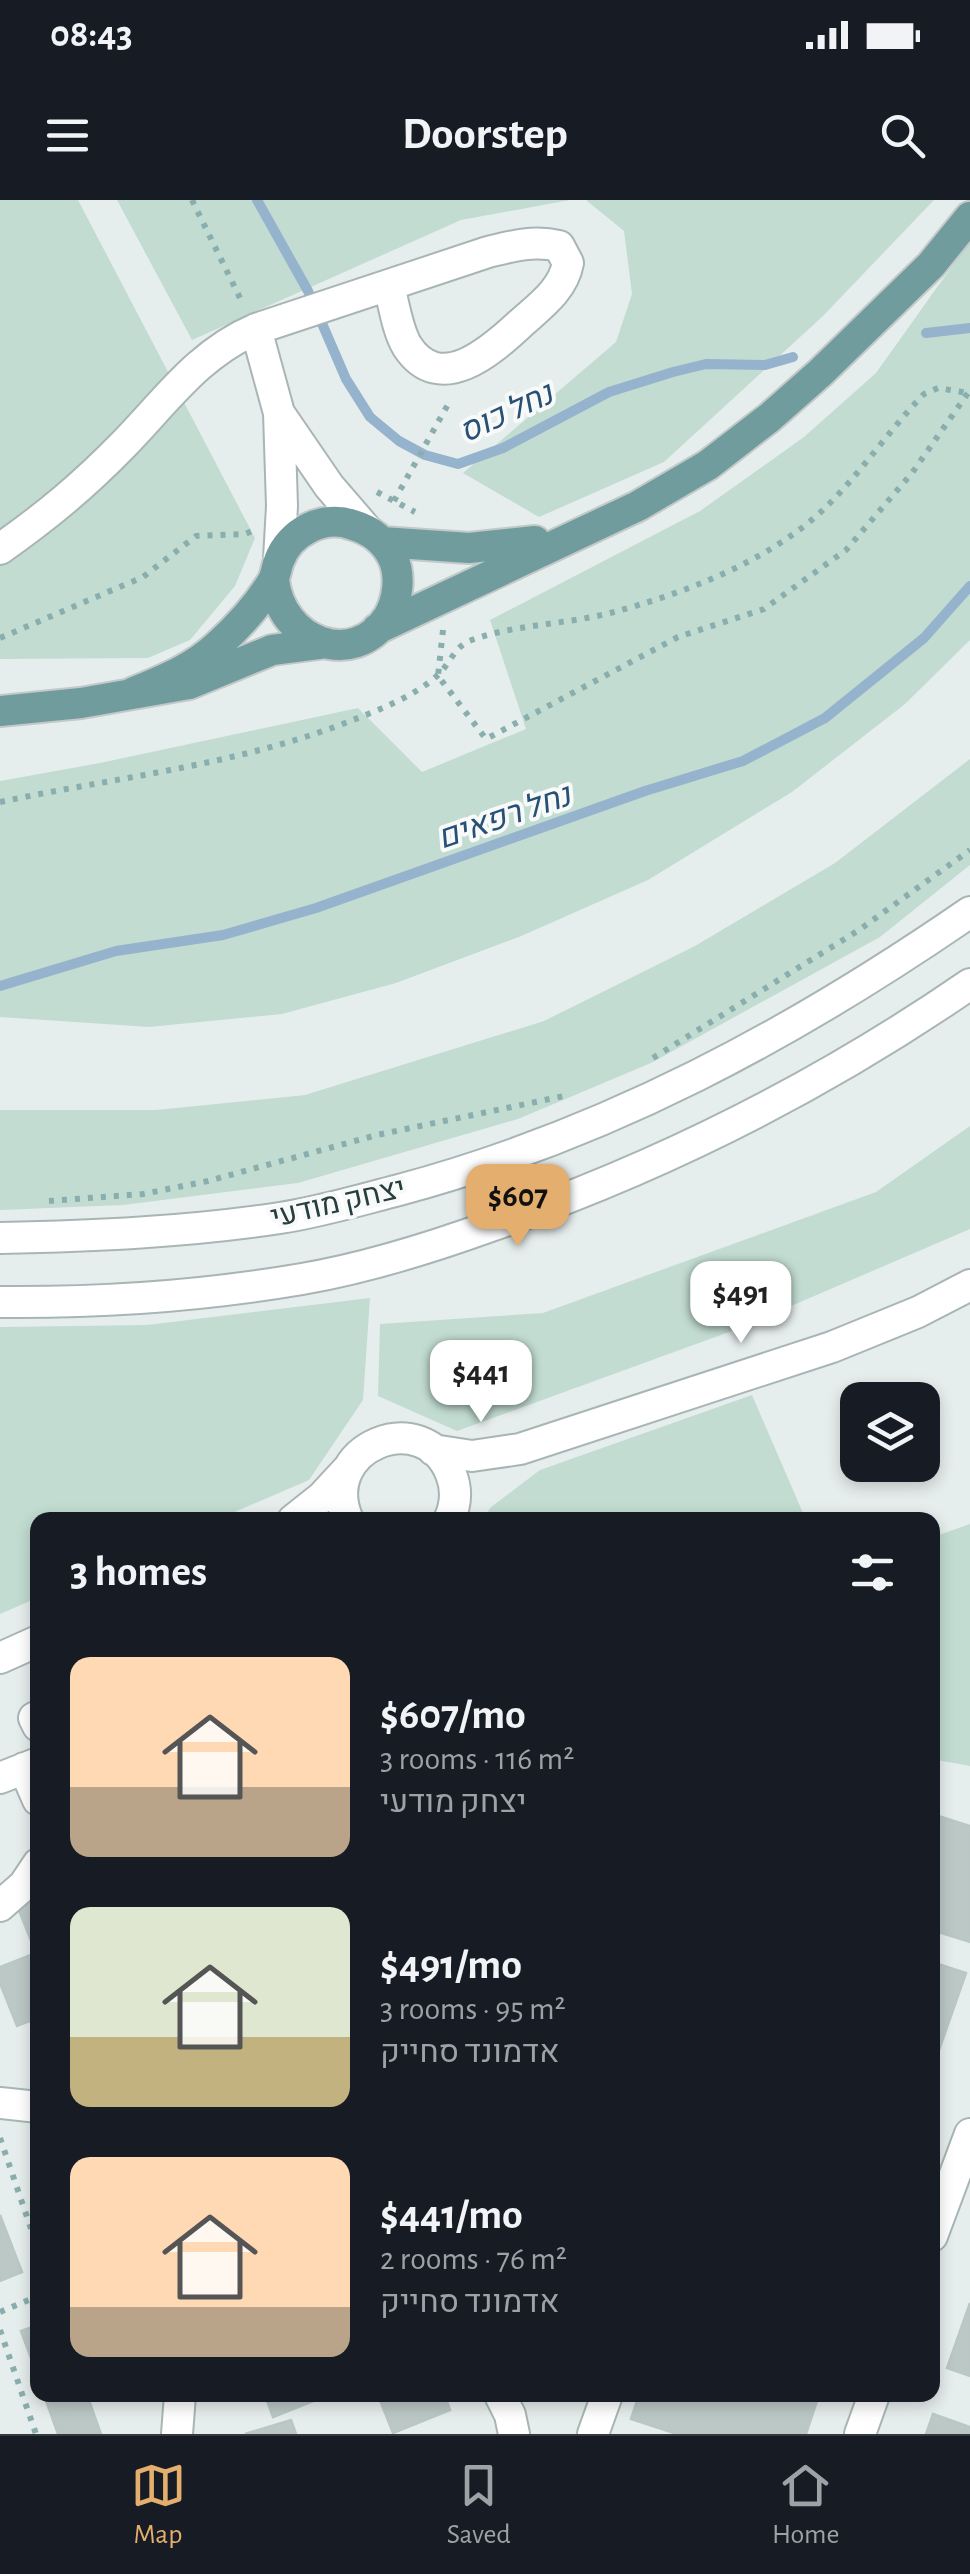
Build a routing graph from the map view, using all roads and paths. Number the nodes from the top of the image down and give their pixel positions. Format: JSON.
{"nodes":[{"id":1,"x":192,"y":200,"type":"edge"},
{"id":2,"x":970,"y":217,"type":"edge"},
{"id":3,"x":388,"y":286,"type":"junction"},
{"id":4,"x":256,"y":329,"type":"junction"},
{"id":5,"x":969,"y":391,"type":"edge"},
{"id":6,"x":279,"y":414,"type":"junction"},
{"id":7,"x":426,"y":444,"type":"dead end"},
{"id":8,"x":394,"y":501,"type":"dead end"},
{"id":9,"x":572,"y":534,"type":"junction"},
{"id":10,"x":373,"y":535,"type":"junction"},
{"id":11,"x":0,"y":549,"type":"edge"},
{"id":12,"x":277,"y":570,"type":"junction"},
{"id":13,"x":446,"y":594,"type":"junction"},
{"id":14,"x":376,"y":630,"type":"junction"},
{"id":15,"x":326,"y":643,"type":"junction"},
{"id":16,"x":438,"y":676,"type":"junction"},
{"id":17,"x":132,"y":694,"type":"junction"},
{"id":18,"x":0,"y":711,"type":"edge"},
{"id":19,"x":0,"y":802,"type":"edge"},
{"id":20,"x":970,"y":850,"type":"edge"},
{"id":21,"x":970,"y":912,"type":"edge"},
{"id":22,"x":970,"y":984,"type":"edge"},
{"id":23,"x":638,"y":1068,"type":"dead end"},
{"id":24,"x":571,"y":1095,"type":"dead end"},
{"id":25,"x":34,"y":1202,"type":"dead end"},
{"id":26,"x":0,"y":1238,"type":"edge"},
{"id":27,"x":970,"y":1285,"type":"edge"},
{"id":28,"x":0,"y":1302,"type":"edge"},
{"id":29,"x":530,"y":1446,"type":"junction"},
{"id":30,"x":433,"y":1450,"type":"junction"},
{"id":31,"x":348,"y":1468,"type":"junction"},
{"id":32,"x":303,"y":1512,"type":"edge"},
{"id":33,"x":346,"y":1512,"type":"edge"},
{"id":34,"x":451,"y":1512,"type":"edge"},
{"id":35,"x":453,"y":1512,"type":"edge"},
{"id":36,"x":30,"y":1644,"type":"edge"},
{"id":37,"x":0,"y":1658,"type":"edge"},
{"id":38,"x":30,"y":1876,"type":"edge"},
{"id":39,"x":0,"y":1906,"type":"edge"},
{"id":40,"x":970,"y":2134,"type":"edge"},
{"id":41,"x":0,"y":2138,"type":"edge"},
{"id":42,"x":940,"y":2215,"type":"edge"},
{"id":43,"x":30,"y":2226,"type":"edge"},
{"id":44,"x":30,"y":2299,"type":"edge"},
{"id":45,"x":0,"y":2312,"type":"edge"},
{"id":46,"x":0,"y":2330,"type":"edge"},
{"id":47,"x":179,"y":2402,"type":"edge"},
{"id":48,"x":503,"y":2402,"type":"edge"},
{"id":49,"x":604,"y":2402,"type":"edge"},
{"id":50,"x":871,"y":2402,"type":"edge"},
{"id":51,"x":36,"y":2434,"type":"edge"},
{"id":52,"x":177,"y":2434,"type":"edge"},
{"id":53,"x":514,"y":2434,"type":"edge"},
{"id":54,"x":593,"y":2434,"type":"edge"},
{"id":55,"x":860,"y":2434,"type":"edge"}],
"edges":[{"from":1,"to":4,"type":"path"},
{"from":2,"to":9,"type":"main road"},
{"from":3,"to":3,"type":"street"},
{"from":3,"to":4,"type":"street"},
{"from":4,"to":6,"type":"street"},
{"from":4,"to":11,"type":"street"},
{"from":5,"to":16,"type":"path"},
{"from":5,"to":16,"type":"path"},
{"from":6,"to":10,"type":"street"},
{"from":6,"to":12,"type":"street"},
{"from":7,"to":8,"type":"path"},
{"from":9,"to":10,"type":"main road"},
{"from":9,"to":13,"type":"main road"},
{"from":10,"to":12,"type":"main road"},
{"from":10,"to":14,"type":"main road"},
{"from":12,"to":15,"type":"main road"},
{"from":12,"to":17,"type":"main road"},
{"from":13,"to":14,"type":"main road"},
{"from":13,"to":16,"type":"path"},
{"from":14,"to":15,"type":"main road"},
{"from":15,"to":17,"type":"main road"},
{"from":16,"to":19,"type":"path"},
{"from":17,"to":18,"type":"main road"},
{"from":20,"to":23,"type":"path"},
{"from":21,"to":26,"type":"street","name":"יצחק מודעי"},
{"from":22,"to":28,"type":"street"},
{"from":24,"to":25,"type":"path"},
{"from":27,"to":29,"type":"street"},
{"from":29,"to":30,"type":"street"},
{"from":29,"to":35,"type":"street"},
{"from":30,"to":31,"type":"street"},
{"from":30,"to":34,"type":"street"},
{"from":31,"to":32,"type":"street"},
{"from":31,"to":33,"type":"street"},
{"from":36,"to":37,"type":"street"},
{"from":38,"to":39,"type":"street"},
{"from":40,"to":42,"type":"street"},
{"from":41,"to":43,"type":"path"},
{"from":44,"to":45,"type":"path"},
{"from":46,"to":51,"type":"path"},
{"from":47,"to":52,"type":"street"},
{"from":48,"to":53,"type":"street"},
{"from":49,"to":54,"type":"street"},
{"from":50,"to":55,"type":"street"}]}
